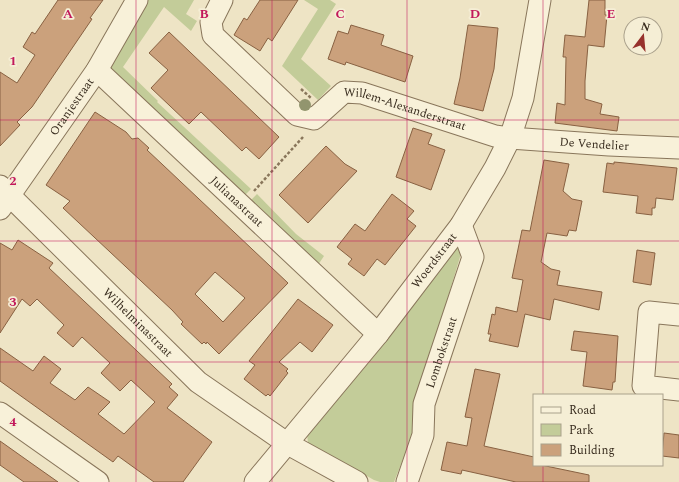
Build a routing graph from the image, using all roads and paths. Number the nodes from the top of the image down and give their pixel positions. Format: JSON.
{"nodes":[{"id":1,"x":137,"y":0,"type":"edge"},
{"id":2,"x":222,"y":0,"type":"edge"},
{"id":3,"x":540,"y":0,"type":"edge"},
{"id":4,"x":96,"y":70,"type":"junction"},
{"id":5,"x":314,"y":119,"type":"junction"},
{"id":6,"x":510,"y":138,"type":"junction"},
{"id":7,"x":679,"y":148,"type":"edge"},
{"id":8,"x":3,"y":197,"type":"edge"},
{"id":9,"x":241,"y":205,"type":"junction"},
{"id":10,"x":461,"y":225,"type":"junction"},
{"id":11,"x":679,"y":315,"type":"edge"},
{"id":12,"x":378,"y":334,"type":"junction"},
{"id":13,"x":679,"y":390,"type":"edge"},
{"id":14,"x":0,"y":413,"type":"edge"},
{"id":15,"x":288,"y":444,"type":"junction"},
{"id":16,"x":98,"y":482,"type":"edge"},
{"id":17,"x":255,"y":482,"type":"edge"},
{"id":18,"x":358,"y":482,"type":"edge"},
{"id":19,"x":407,"y":482,"type":"edge"}],
"edges":[{"from":1,"to":4,"type":"street","name":"Oranjestraat"},
{"from":2,"to":5,"type":"street"},
{"from":3,"to":6,"type":"street","name":"Woerdstraat"},
{"from":4,"to":8,"type":"street","name":"Oranjestraat"},
{"from":4,"to":9,"type":"street","name":"Julianastraat"},
{"from":5,"to":6,"type":"street","name":"Willem-Alexanderstraat"},
{"from":5,"to":9,"type":"path"},
{"from":6,"to":7,"type":"street","name":"De Vendelier"},
{"from":6,"to":10,"type":"street","name":"Woerdstraat"},
{"from":8,"to":15,"type":"street","name":"Wilhelminastraat"},
{"from":9,"to":12,"type":"street","name":"Julianastraat"},
{"from":10,"to":12,"type":"street","name":"Woerdstraat"},
{"from":10,"to":19,"type":"street","name":"Lombokstraat"},
{"from":11,"to":13,"type":"street"},
{"from":12,"to":15,"type":"street","name":"Woerdstraat"},
{"from":14,"to":16,"type":"street"},
{"from":15,"to":17,"type":"street","name":"Woerdstraat"},
{"from":15,"to":18,"type":"street","name":"Wilhelminastraat"}]}
